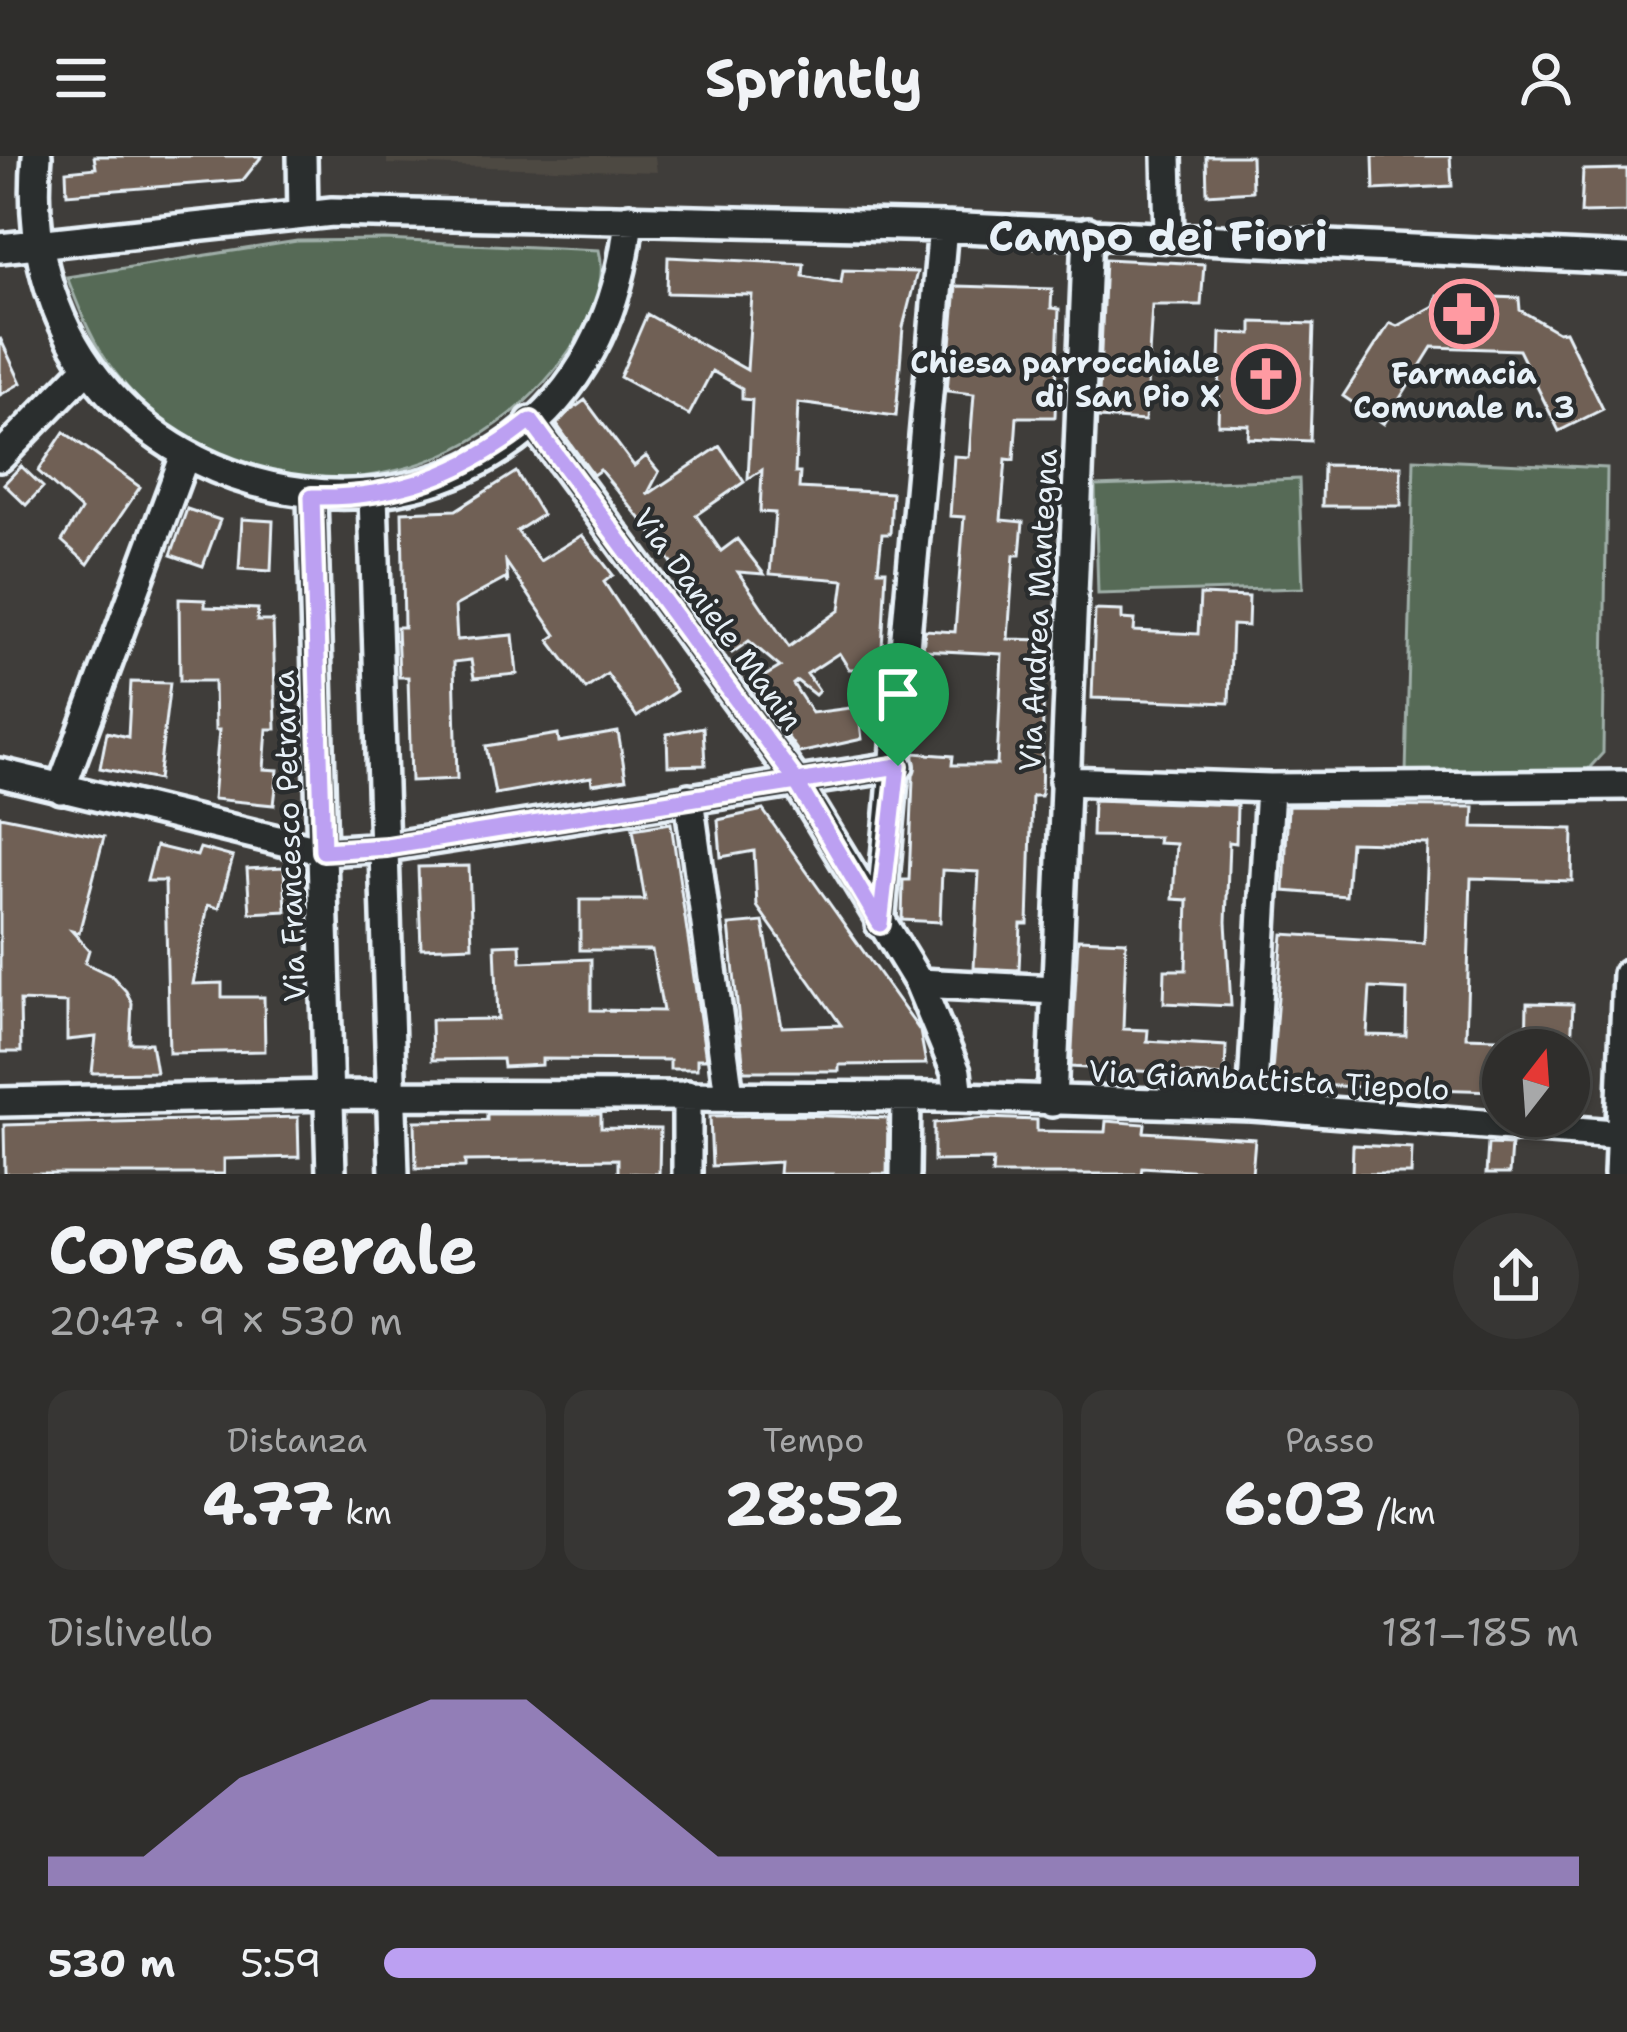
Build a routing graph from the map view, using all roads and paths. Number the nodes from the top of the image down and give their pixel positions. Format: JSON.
{"nodes":[{"id":1,"x":37,"y":156,"type":"edge"},
{"id":2,"x":302,"y":156,"type":"edge"},
{"id":3,"x":1167,"y":156,"type":"edge"},
{"id":4,"x":303,"y":214,"type":"junction"},
{"id":5,"x":629,"y":218,"type":"junction"},
{"id":6,"x":943,"y":227,"type":"junction"},
{"id":7,"x":1088,"y":232,"type":"junction"},
{"id":8,"x":1169,"y":235,"type":"junction"},
{"id":9,"x":37,"y":245,"type":"junction"},
{"id":10,"x":0,"y":248,"type":"edge"},
{"id":11,"x":1627,"y":259,"type":"edge"},
{"id":12,"x":86,"y":369,"type":"junction"},
{"id":13,"x":531,"y":421,"type":"junction"},
{"id":14,"x":0,"y":457,"type":"edge"},
{"id":15,"x":184,"y":458,"type":"junction"},
{"id":16,"x":373,"y":495,"type":"junction"},
{"id":17,"x":312,"y":497,"type":"junction"},
{"id":18,"x":898,"y":766,"type":"junction"},
{"id":19,"x":0,"y":772,"type":"edge"},
{"id":20,"x":794,"y":778,"type":"junction"},
{"id":21,"x":1064,"y":781,"type":"junction"},
{"id":22,"x":1627,"y":785,"type":"edge"},
{"id":23,"x":1270,"y":788,"type":"junction"},
{"id":24,"x":61,"y":789,"type":"junction"},
{"id":25,"x":689,"y":798,"type":"junction"},
{"id":26,"x":387,"y":847,"type":"junction"},
{"id":27,"x":323,"y":851,"type":"junction"},
{"id":28,"x":880,"y":924,"type":"junction"},
{"id":29,"x":1627,"y":974,"type":"edge"},
{"id":30,"x":919,"y":983,"type":"junction"},
{"id":31,"x":1055,"y":990,"type":"junction"},
{"id":32,"x":330,"y":1095,"type":"junction"},
{"id":33,"x":687,"y":1095,"type":"junction"},
{"id":34,"x":729,"y":1095,"type":"junction"},
{"id":35,"x":392,"y":1096,"type":"junction"},
{"id":36,"x":906,"y":1097,"type":"junction"},
{"id":37,"x":959,"y":1097,"type":"junction"},
{"id":38,"x":0,"y":1102,"type":"edge"},
{"id":39,"x":1052,"y":1102,"type":"junction"},
{"id":40,"x":1252,"y":1106,"type":"junction"},
{"id":41,"x":1623,"y":1135,"type":"edge"},
{"id":42,"x":331,"y":1174,"type":"edge"},
{"id":43,"x":394,"y":1174,"type":"edge"},
{"id":44,"x":687,"y":1174,"type":"edge"},
{"id":45,"x":904,"y":1174,"type":"edge"},
{"id":46,"x":1619,"y":1174,"type":"edge"}],
"edges":[{"from":1,"to":9,"type":"street"},
{"from":2,"to":4,"type":"street"},
{"from":3,"to":8,"type":"street"},
{"from":4,"to":5,"type":"street"},
{"from":4,"to":9,"type":"street"},
{"from":5,"to":6,"type":"street"},
{"from":5,"to":13,"type":"street"},
{"from":6,"to":7,"type":"street"},
{"from":6,"to":18,"type":"street"},
{"from":7,"to":8,"type":"street"},
{"from":7,"to":21,"type":"street","name":"Via Andrea Mantegna"},
{"from":8,"to":11,"type":"street"},
{"from":9,"to":10,"type":"street"},
{"from":9,"to":12,"type":"street"},
{"from":12,"to":14,"type":"street"},
{"from":12,"to":15,"type":"street"},
{"from":13,"to":16,"type":"street"},
{"from":13,"to":20,"type":"street","name":"Via Daniele Manin"},
{"from":15,"to":17,"type":"street"},
{"from":15,"to":24,"type":"street"},
{"from":16,"to":17,"type":"street"},
{"from":16,"to":26,"type":"street"},
{"from":17,"to":27,"type":"street","name":"Via Francesco Petrarca"},
{"from":18,"to":20,"type":"street"},
{"from":18,"to":28,"type":"street"},
{"from":19,"to":24,"type":"street"},
{"from":20,"to":25,"type":"street"},
{"from":20,"to":28,"type":"street","name":"Via Daniele Manin"},
{"from":21,"to":23,"type":"street"},
{"from":21,"to":31,"type":"street","name":"Via Andrea Mantegna"},
{"from":22,"to":23,"type":"street"},
{"from":23,"to":40,"type":"street"},
{"from":24,"to":27,"type":"street"},
{"from":25,"to":26,"type":"street"},
{"from":25,"to":34,"type":"street"},
{"from":26,"to":27,"type":"street"},
{"from":26,"to":35,"type":"street"},
{"from":27,"to":32,"type":"street","name":"Via Francesco Petrarca"},
{"from":28,"to":30,"type":"street","name":"Via Daniele Manin"},
{"from":29,"to":41,"type":"street"},
{"from":30,"to":31,"type":"street"},
{"from":30,"to":37,"type":"street","name":"Via Daniele Manin"},
{"from":31,"to":39,"type":"street","name":"Via Andrea Mantegna"},
{"from":32,"to":35,"type":"street","name":"Via Giambattista Tiepolo"},
{"from":32,"to":38,"type":"street","name":"Via Giambattista Tiepolo"},
{"from":32,"to":42,"type":"street","name":"Via Francesco Petrarca"},
{"from":33,"to":34,"type":"street","name":"Via Giambattista Tiepolo"},
{"from":33,"to":35,"type":"street","name":"Via Giambattista Tiepolo"},
{"from":33,"to":44,"type":"street"},
{"from":34,"to":36,"type":"street","name":"Via Giambattista Tiepolo"},
{"from":35,"to":43,"type":"street"},
{"from":36,"to":37,"type":"street","name":"Via Giambattista Tiepolo"},
{"from":36,"to":45,"type":"street"},
{"from":37,"to":39,"type":"street","name":"Via Giambattista Tiepolo"},
{"from":39,"to":40,"type":"street","name":"Via Giambattista Tiepolo"},
{"from":40,"to":41,"type":"street","name":"Via Giambattista Tiepolo"},
{"from":41,"to":46,"type":"street"}]}
